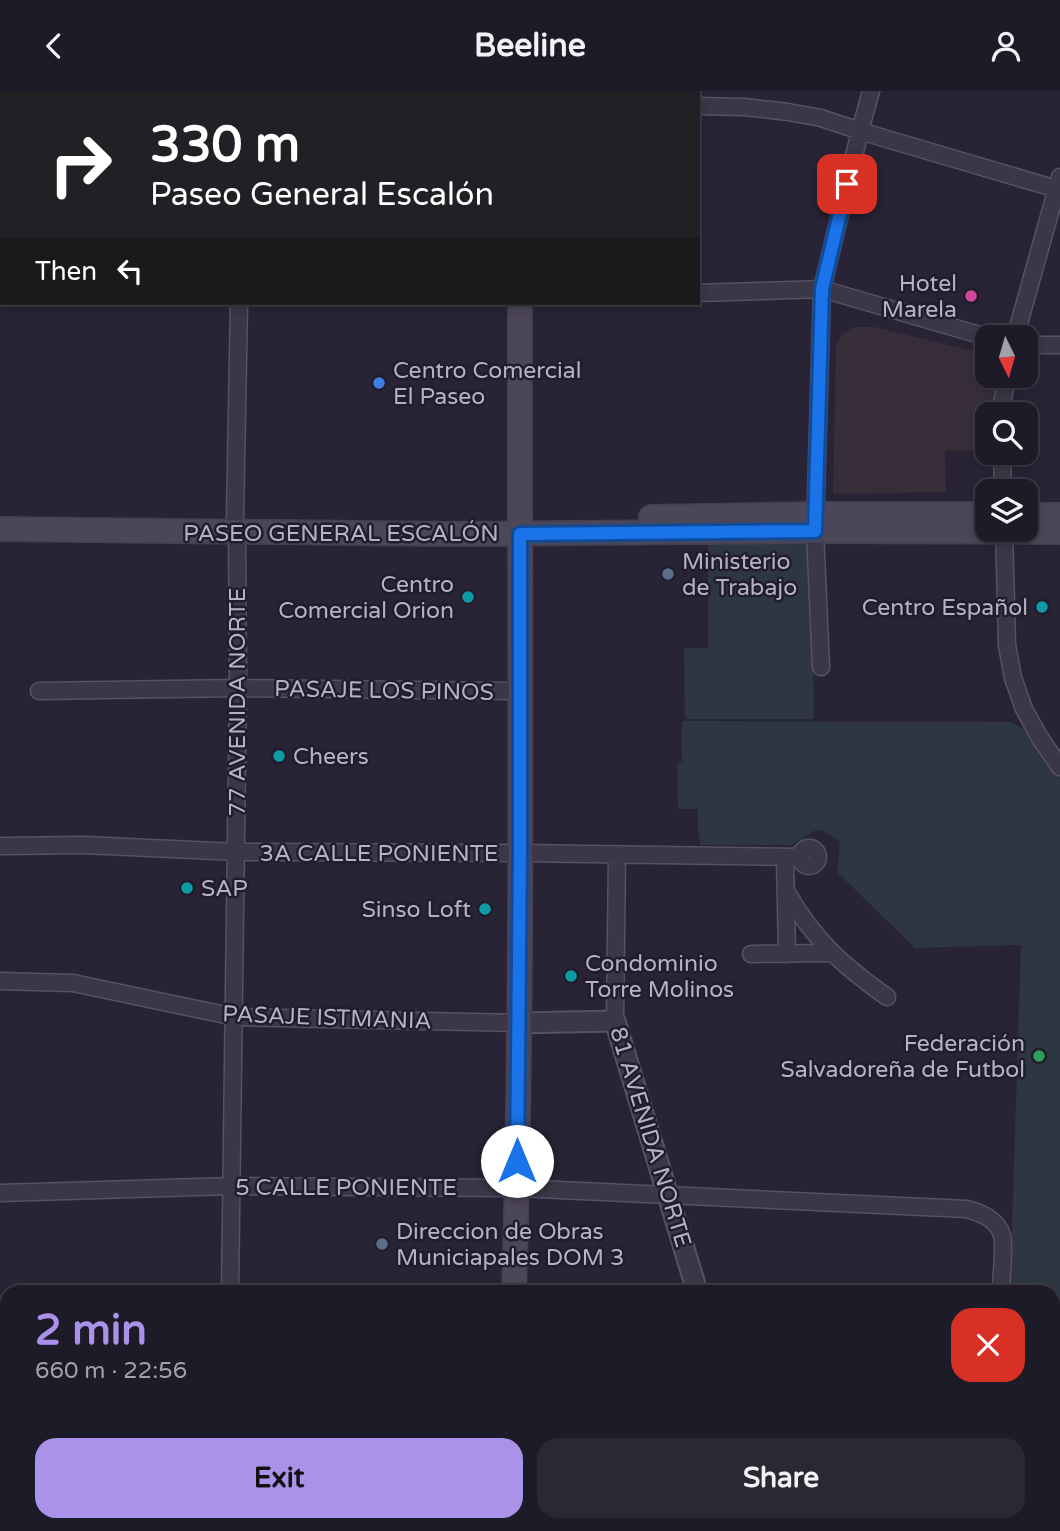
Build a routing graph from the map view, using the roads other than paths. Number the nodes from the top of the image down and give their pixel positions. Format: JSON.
{"nodes":[{"id":1,"x":871,"y":91,"type":"edge"},
{"id":2,"x":700,"y":106,"type":"edge"},
{"id":3,"x":860,"y":131,"type":"junction"},
{"id":4,"x":1059,"y":185,"type":"edge"},
{"id":5,"x":822,"y":289,"type":"junction"},
{"id":6,"x":700,"y":293,"type":"edge"},
{"id":7,"x":239,"y":305,"type":"edge"},
{"id":8,"x":520,"y":305,"type":"edge"},
{"id":9,"x":1019,"y":325,"type":"edge"},
{"id":10,"x":975,"y":334,"type":"edge"},
{"id":11,"x":1038,"y":345,"type":"edge"},
{"id":12,"x":1060,"y":345,"type":"edge"},
{"id":13,"x":0,"y":514,"type":"edge"},
{"id":14,"x":975,"y":515,"type":"edge"},
{"id":15,"x":1038,"y":515,"type":"edge"},
{"id":16,"x":1060,"y":515,"type":"edge"},
{"id":17,"x":816,"y":523,"type":"junction"},
{"id":18,"x":236,"y":526,"type":"junction"},
{"id":19,"x":519,"y":527,"type":"junction"},
{"id":20,"x":0,"y":529,"type":"edge"},
{"id":21,"x":975,"y":530,"type":"edge"},
{"id":22,"x":1038,"y":532,"type":"edge"},
{"id":23,"x":1060,"y":532,"type":"edge"},
{"id":24,"x":1004,"y":542,"type":"edge"},
{"id":25,"x":821,"y":667,"type":"dead end"},
{"id":26,"x":238,"y":688,"type":"junction"},
{"id":27,"x":39,"y":691,"type":"dead end"},
{"id":28,"x":520,"y":691,"type":"junction"},
{"id":29,"x":1060,"y":767,"type":"edge"},
{"id":30,"x":0,"y":846,"type":"edge"},
{"id":31,"x":237,"y":852,"type":"junction"},
{"id":32,"x":520,"y":853,"type":"junction"},
{"id":33,"x":617,"y":855,"type":"junction"},
{"id":34,"x":786,"y":891,"type":"junction"},
{"id":35,"x":831,"y":953,"type":"junction"},
{"id":36,"x":751,"y":954,"type":"dead end"},
{"id":37,"x":786,"y":954,"type":"junction"},
{"id":38,"x":0,"y":981,"type":"edge"},
{"id":39,"x":887,"y":996,"type":"dead end"},
{"id":40,"x":234,"y":1017,"type":"junction"},
{"id":41,"x":615,"y":1021,"type":"junction"},
{"id":42,"x":518,"y":1023,"type":"junction"},
{"id":43,"x":231,"y":1186,"type":"junction"},
{"id":44,"x":517,"y":1188,"type":"junction"},
{"id":45,"x":0,"y":1193,"type":"edge"},
{"id":46,"x":667,"y":1196,"type":"junction"},
{"id":47,"x":230,"y":1285,"type":"edge"},
{"id":48,"x":514,"y":1285,"type":"edge"},
{"id":49,"x":695,"y":1285,"type":"edge"},
{"id":50,"x":1001,"y":1285,"type":"edge"}],
"edges":[{"from":1,"to":3,"type":"street"},
{"from":2,"to":3,"type":"street"},
{"from":3,"to":4,"type":"street"},
{"from":3,"to":5,"type":"street"},
{"from":4,"to":9,"type":"street"},
{"from":5,"to":6,"type":"street"},
{"from":5,"to":10,"type":"street"},
{"from":5,"to":17,"type":"street"},
{"from":7,"to":18,"type":"street","name":"77 AVENIDA NORTE"},
{"from":8,"to":19,"type":"main road"},
{"from":11,"to":12,"type":"street"},
{"from":13,"to":18,"type":"main road","name":"PASEO GENERAL ESCALÓN"},
{"from":14,"to":17,"type":"main road","name":"PASEO GENERAL ESCALÓN"},
{"from":15,"to":16,"type":"main road"},
{"from":17,"to":19,"type":"main road","name":"PASEO GENERAL ESCALÓN"},
{"from":17,"to":21,"type":"main road","name":"PASEO GENERAL ESCALÓN"},
{"from":17,"to":25,"type":"street"},
{"from":18,"to":19,"type":"main road","name":"PASEO GENERAL ESCALÓN"},
{"from":18,"to":20,"type":"main road","name":"PASEO GENERAL ESCALÓN"},
{"from":18,"to":26,"type":"street","name":"77 AVENIDA NORTE"},
{"from":19,"to":28,"type":"main road"},
{"from":22,"to":23,"type":"main road","name":"PASEO GENERAL ESCALÓN"},
{"from":24,"to":29,"type":"street"},
{"from":26,"to":27,"type":"street","name":"PASAJE LOS PINOS"},
{"from":26,"to":28,"type":"street","name":"PASAJE LOS PINOS"},
{"from":26,"to":31,"type":"street","name":"77 AVENIDA NORTE"},
{"from":28,"to":32,"type":"main road"},
{"from":30,"to":31,"type":"street","name":"3A CALLE PONIENTE"},
{"from":31,"to":32,"type":"street","name":"3A CALLE PONIENTE"},
{"from":31,"to":40,"type":"street","name":"77 AVENIDA NORTE"},
{"from":32,"to":33,"type":"street","name":"3A CALLE PONIENTE"},
{"from":32,"to":42,"type":"main road"},
{"from":33,"to":34,"type":"street","name":"3A CALLE PONIENTE"},
{"from":33,"to":41,"type":"street","name":"81 AVENIDA NORTE"},
{"from":34,"to":35,"type":"street"},
{"from":34,"to":37,"type":"street"},
{"from":35,"to":37,"type":"street"},
{"from":35,"to":39,"type":"street"},
{"from":36,"to":37,"type":"street"},
{"from":38,"to":40,"type":"street","name":"PASAJE ISTMANIA"},
{"from":40,"to":42,"type":"street","name":"PASAJE ISTMANIA"},
{"from":40,"to":43,"type":"street","name":"77 AVENIDA NORTE"},
{"from":41,"to":42,"type":"street","name":"PASAJE ISTMANIA"},
{"from":41,"to":46,"type":"street","name":"81 AVENIDA NORTE"},
{"from":42,"to":44,"type":"main road"},
{"from":43,"to":44,"type":"street","name":"5 CALLE PONIENTE"},
{"from":43,"to":45,"type":"street","name":"5 CALLE PONIENTE"},
{"from":43,"to":47,"type":"street","name":"77 AVENIDA NORTE"},
{"from":44,"to":46,"type":"street","name":"5 CALLE PONIENTE"},
{"from":44,"to":48,"type":"main road"},
{"from":46,"to":49,"type":"street","name":"81 AVENIDA NORTE"},
{"from":46,"to":50,"type":"street","name":"5 CALLE PONIENTE"}]}
